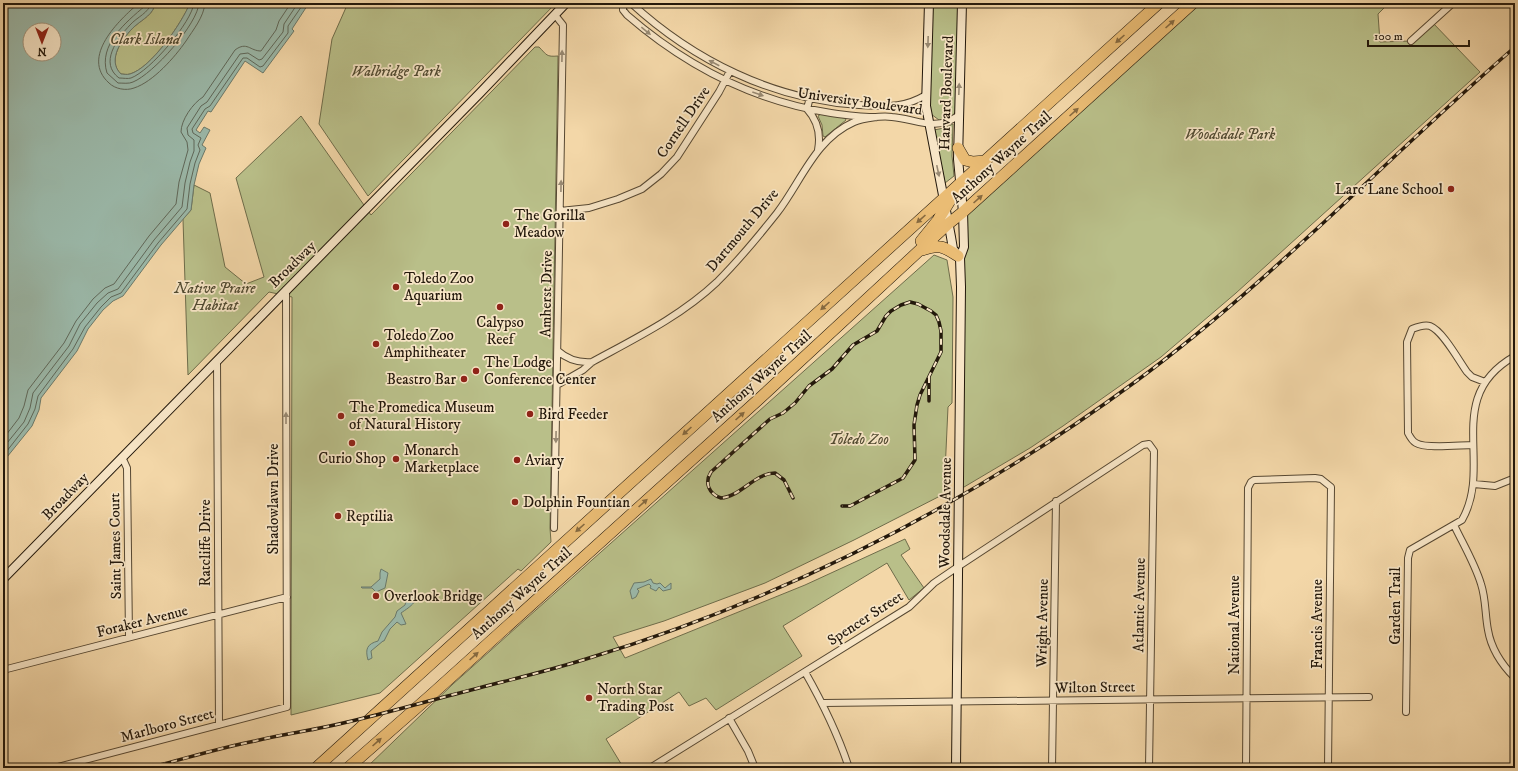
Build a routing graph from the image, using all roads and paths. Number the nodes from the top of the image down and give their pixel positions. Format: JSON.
{"nodes":[{"id":1,"x":566,"y":3,"type":"edge"},
{"id":2,"x":627,"y":3,"type":"edge"},
{"id":3,"x":631,"y":3,"type":"edge"},
{"id":4,"x":929,"y":3,"type":"edge"},
{"id":5,"x":962,"y":3,"type":"edge"},
{"id":6,"x":1159,"y":3,"type":"edge"},
{"id":7,"x":1193,"y":3,"type":"edge"},
{"id":8,"x":1452,"y":3,"type":"edge"},
{"id":9,"x":555,"y":15,"type":"junction"},
{"id":10,"x":1411,"y":41,"type":"dead end"},
{"id":11,"x":730,"y":71,"type":"junction"},
{"id":12,"x":725,"y":81,"type":"junction"},
{"id":13,"x":926,"y":95,"type":"junction"},
{"id":14,"x":810,"y":97,"type":"junction"},
{"id":15,"x":883,"y":106,"type":"junction"},
{"id":16,"x":807,"y":109,"type":"junction"},
{"id":17,"x":958,"y":116,"type":"junction"},
{"id":18,"x":880,"y":117,"type":"junction"},
{"id":19,"x":929,"y":124,"type":"junction"},
{"id":20,"x":958,"y":148,"type":"junction"},
{"id":21,"x":817,"y":152,"type":"junction"},
{"id":22,"x":985,"y":161,"type":"junction"},
{"id":23,"x":960,"y":184,"type":"junction"},
{"id":24,"x":944,"y":204,"type":"junction"},
{"id":25,"x":560,"y":211,"type":"junction"},
{"id":26,"x":963,"y":212,"type":"junction"},
{"id":27,"x":948,"y":224,"type":"junction"},
{"id":28,"x":918,"y":252,"type":"junction"},
{"id":29,"x":959,"y":257,"type":"junction"},
{"id":30,"x":286,"y":290,"type":"junction"},
{"id":31,"x":871,"y":296,"type":"junction"},
{"id":32,"x":558,"y":351,"type":"junction"},
{"id":33,"x":1515,"y":356,"type":"edge"},
{"id":34,"x":217,"y":361,"type":"junction"},
{"id":35,"x":592,"y":362,"type":"junction"},
{"id":36,"x":1485,"y":382,"type":"junction"},
{"id":37,"x":557,"y":384,"type":"junction"},
{"id":38,"x":1150,"y":444,"type":"joint"},
{"id":39,"x":1473,"y":445,"type":"junction"},
{"id":40,"x":122,"y":457,"type":"junction"},
{"id":41,"x":1515,"y":478,"type":"edge"},
{"id":42,"x":1251,"y":482,"type":"joint"},
{"id":43,"x":1474,"y":484,"type":"junction"},
{"id":44,"x":1056,"y":502,"type":"junction"},
{"id":45,"x":1454,"y":525,"type":"junction"},
{"id":46,"x":554,"y":528,"type":"dead end"},
{"id":47,"x":958,"y":566,"type":"junction"},
{"id":48,"x":3,"y":579,"type":"edge"},
{"id":49,"x":287,"y":597,"type":"junction"},
{"id":50,"x":218,"y":615,"type":"junction"},
{"id":51,"x":129,"y":637,"type":"junction"},
{"id":52,"x":3,"y":670,"type":"edge"},
{"id":53,"x":805,"y":672,"type":"junction"},
{"id":54,"x":1515,"y":678,"type":"edge"},
{"id":55,"x":1369,"y":697,"type":"dead end"},
{"id":56,"x":1247,"y":698,"type":"junction"},
{"id":57,"x":1329,"y":698,"type":"junction"},
{"id":58,"x":1150,"y":699,"type":"junction"},
{"id":59,"x":1053,"y":700,"type":"junction"},
{"id":60,"x":957,"y":701,"type":"junction"},
{"id":61,"x":822,"y":703,"type":"junction"},
{"id":62,"x":287,"y":707,"type":"joint"},
{"id":63,"x":1406,"y":712,"type":"dead end"},
{"id":64,"x":729,"y":718,"type":"junction"},
{"id":65,"x":219,"y":725,"type":"junction"},
{"id":66,"x":54,"y":768,"type":"edge"},
{"id":67,"x":316,"y":768,"type":"edge"},
{"id":68,"x":348,"y":768,"type":"edge"},
{"id":69,"x":650,"y":768,"type":"edge"},
{"id":70,"x":756,"y":768,"type":"edge"},
{"id":71,"x":849,"y":768,"type":"edge"},
{"id":72,"x":956,"y":768,"type":"edge"},
{"id":73,"x":1052,"y":768,"type":"edge"},
{"id":74,"x":1149,"y":768,"type":"edge"},
{"id":75,"x":1246,"y":768,"type":"edge"},
{"id":76,"x":1328,"y":768,"type":"edge"}],
"edges":[{"from":1,"to":9,"type":"street","name":"Broadway"},
{"from":2,"to":12,"type":"street","name":"University Boulevard","one_way":true},
{"from":11,"to":3,"type":"street","name":"University Boulevard","one_way":true},
{"from":4,"to":13,"type":"street","name":"Harvard Boulevard","one_way":true},
{"from":17,"to":5,"type":"street","name":"Harvard Boulevard","one_way":true},
{"from":6,"to":22,"type":"highway","name":"Anthony Wayne Trail","one_way":true},
{"from":26,"to":7,"type":"highway","name":"Anthony Wayne Trail","one_way":true},
{"from":8,"to":10,"type":"street"},
{"from":25,"to":9,"type":"street","name":"Amherst Drive","one_way":true},
{"from":9,"to":30,"type":"street","name":"Broadway"},
{"from":11,"to":12,"type":"street","name":"Cornell Drive"},
{"from":11,"to":14,"type":"street","name":"University Boulevard"},
{"from":12,"to":16,"type":"street","name":"University Boulevard","one_way":true},
{"from":12,"to":25,"type":"street","name":"Cornell Drive"},
{"from":13,"to":15,"type":"street","name":"University Boulevard"},
{"from":13,"to":19,"type":"street","name":"Harvard Boulevard"},
{"from":14,"to":15,"type":"street","name":"University Boulevard"},
{"from":14,"to":16,"type":"street"},
{"from":15,"to":18,"type":"street"},
{"from":16,"to":18,"type":"street","name":"University Boulevard"},
{"from":16,"to":21,"type":"street","name":"Dartmouth Drive"},
{"from":17,"to":19,"type":"street","name":"University Boulevard"},
{"from":17,"to":20,"type":"street","name":"Harvard Boulevard"},
{"from":18,"to":19,"type":"street","name":"University Boulevard"},
{"from":18,"to":21,"type":"street","name":"Dartmouth Drive"},
{"from":19,"to":24,"type":"street","name":"Harvard Boulevard","one_way":true},
{"from":20,"to":22,"type":"highway"},
{"from":20,"to":23,"type":"street","name":"Harvard Boulevard"},
{"from":21,"to":35,"type":"street","name":"Dartmouth Drive"},
{"from":22,"to":23,"type":"highway","name":"Anthony Wayne Trail"},
{"from":23,"to":24,"type":"highway","name":"Anthony Wayne Trail"},
{"from":23,"to":26,"type":"street","name":"Woodsdale Avenue"},
{"from":24,"to":27,"type":"street","name":"Woodsdale Avenue"},
{"from":24,"to":31,"type":"highway"},
{"from":24,"to":67,"type":"highway","name":"Anthony Wayne Trail","one_way":true},
{"from":25,"to":32,"type":"street","name":"Amherst Drive"},
{"from":26,"to":27,"type":"highway","name":"Anthony Wayne Trail"},
{"from":26,"to":29,"type":"street","name":"Woodsdale Avenue"},
{"from":27,"to":28,"type":"highway","name":"Anthony Wayne Trail"},
{"from":27,"to":29,"type":"street","name":"Woodsdale Avenue"},
{"from":28,"to":29,"type":"highway"},
{"from":28,"to":31,"type":"highway","name":"Anthony Wayne Trail"},
{"from":29,"to":47,"type":"street","name":"Woodsdale Avenue"},
{"from":30,"to":34,"type":"street","name":"Broadway"},
{"from":49,"to":30,"type":"street","name":"Shadowlawn Drive","one_way":true},
{"from":68,"to":31,"type":"highway","name":"Anthony Wayne Trail","one_way":true},
{"from":32,"to":35,"type":"street"},
{"from":32,"to":37,"type":"street","name":"Amherst Drive"},
{"from":33,"to":36,"type":"street","name":"Garden Trail"},
{"from":34,"to":40,"type":"street","name":"Broadway"},
{"from":34,"to":50,"type":"street","name":"Ratcliffe Drive"},
{"from":35,"to":37,"type":"street","name":"Dartmouth Drive"},
{"from":36,"to":39,"type":"street","name":"Garden Trail"},
{"from":36,"to":39,"type":"street"},
{"from":37,"to":46,"type":"street","name":"Amherst Drive","one_way":true},
{"from":38,"to":44,"type":"street","name":"Spencer Street"},
{"from":38,"to":58,"type":"street","name":"Atlantic Avenue"},
{"from":39,"to":43,"type":"street","name":"Garden Trail"},
{"from":40,"to":48,"type":"street","name":"Broadway"},
{"from":40,"to":51,"type":"street","name":"Saint James Court"},
{"from":41,"to":43,"type":"street"},
{"from":42,"to":56,"type":"street","name":"National Avenue"},
{"from":42,"to":57,"type":"street","name":"Francis Avenue"},
{"from":43,"to":45,"type":"street","name":"Garden Trail"},
{"from":44,"to":47,"type":"street","name":"Spencer Street"},
{"from":44,"to":59,"type":"street","name":"Wright Avenue"},
{"from":45,"to":54,"type":"street"},
{"from":45,"to":63,"type":"street","name":"Garden Trail"},
{"from":47,"to":53,"type":"street","name":"Spencer Street"},
{"from":47,"to":60,"type":"street","name":"Woodsdale Avenue"},
{"from":49,"to":50,"type":"street","name":"Foraker Avenue"},
{"from":49,"to":62,"type":"street","name":"Shadowlawn Drive"},
{"from":50,"to":51,"type":"street","name":"Foraker Avenue"},
{"from":50,"to":65,"type":"street","name":"Ratcliffe Drive"},
{"from":51,"to":52,"type":"street","name":"Foraker Avenue"},
{"from":53,"to":61,"type":"street"},
{"from":53,"to":64,"type":"street","name":"Spencer Street"},
{"from":55,"to":57,"type":"street","name":"Wilton Street"},
{"from":56,"to":57,"type":"street","name":"Wilton Street"},
{"from":56,"to":58,"type":"street","name":"Wilton Street"},
{"from":56,"to":75,"type":"street","name":"National Avenue"},
{"from":57,"to":76,"type":"street","name":"Francis Avenue"},
{"from":58,"to":59,"type":"street","name":"Wilton Street"},
{"from":58,"to":74,"type":"street","name":"Atlantic Avenue"},
{"from":59,"to":60,"type":"street","name":"Wilton Street"},
{"from":59,"to":73,"type":"street","name":"Wright Avenue"},
{"from":60,"to":61,"type":"street","name":"Wilton Street"},
{"from":60,"to":72,"type":"street","name":"Woodsdale Avenue"},
{"from":61,"to":71,"type":"street"},
{"from":62,"to":65,"type":"street","name":"Marlboro Street"},
{"from":64,"to":69,"type":"street","name":"Spencer Street"},
{"from":64,"to":70,"type":"street"},
{"from":65,"to":66,"type":"street","name":"Marlboro Street"}]}
